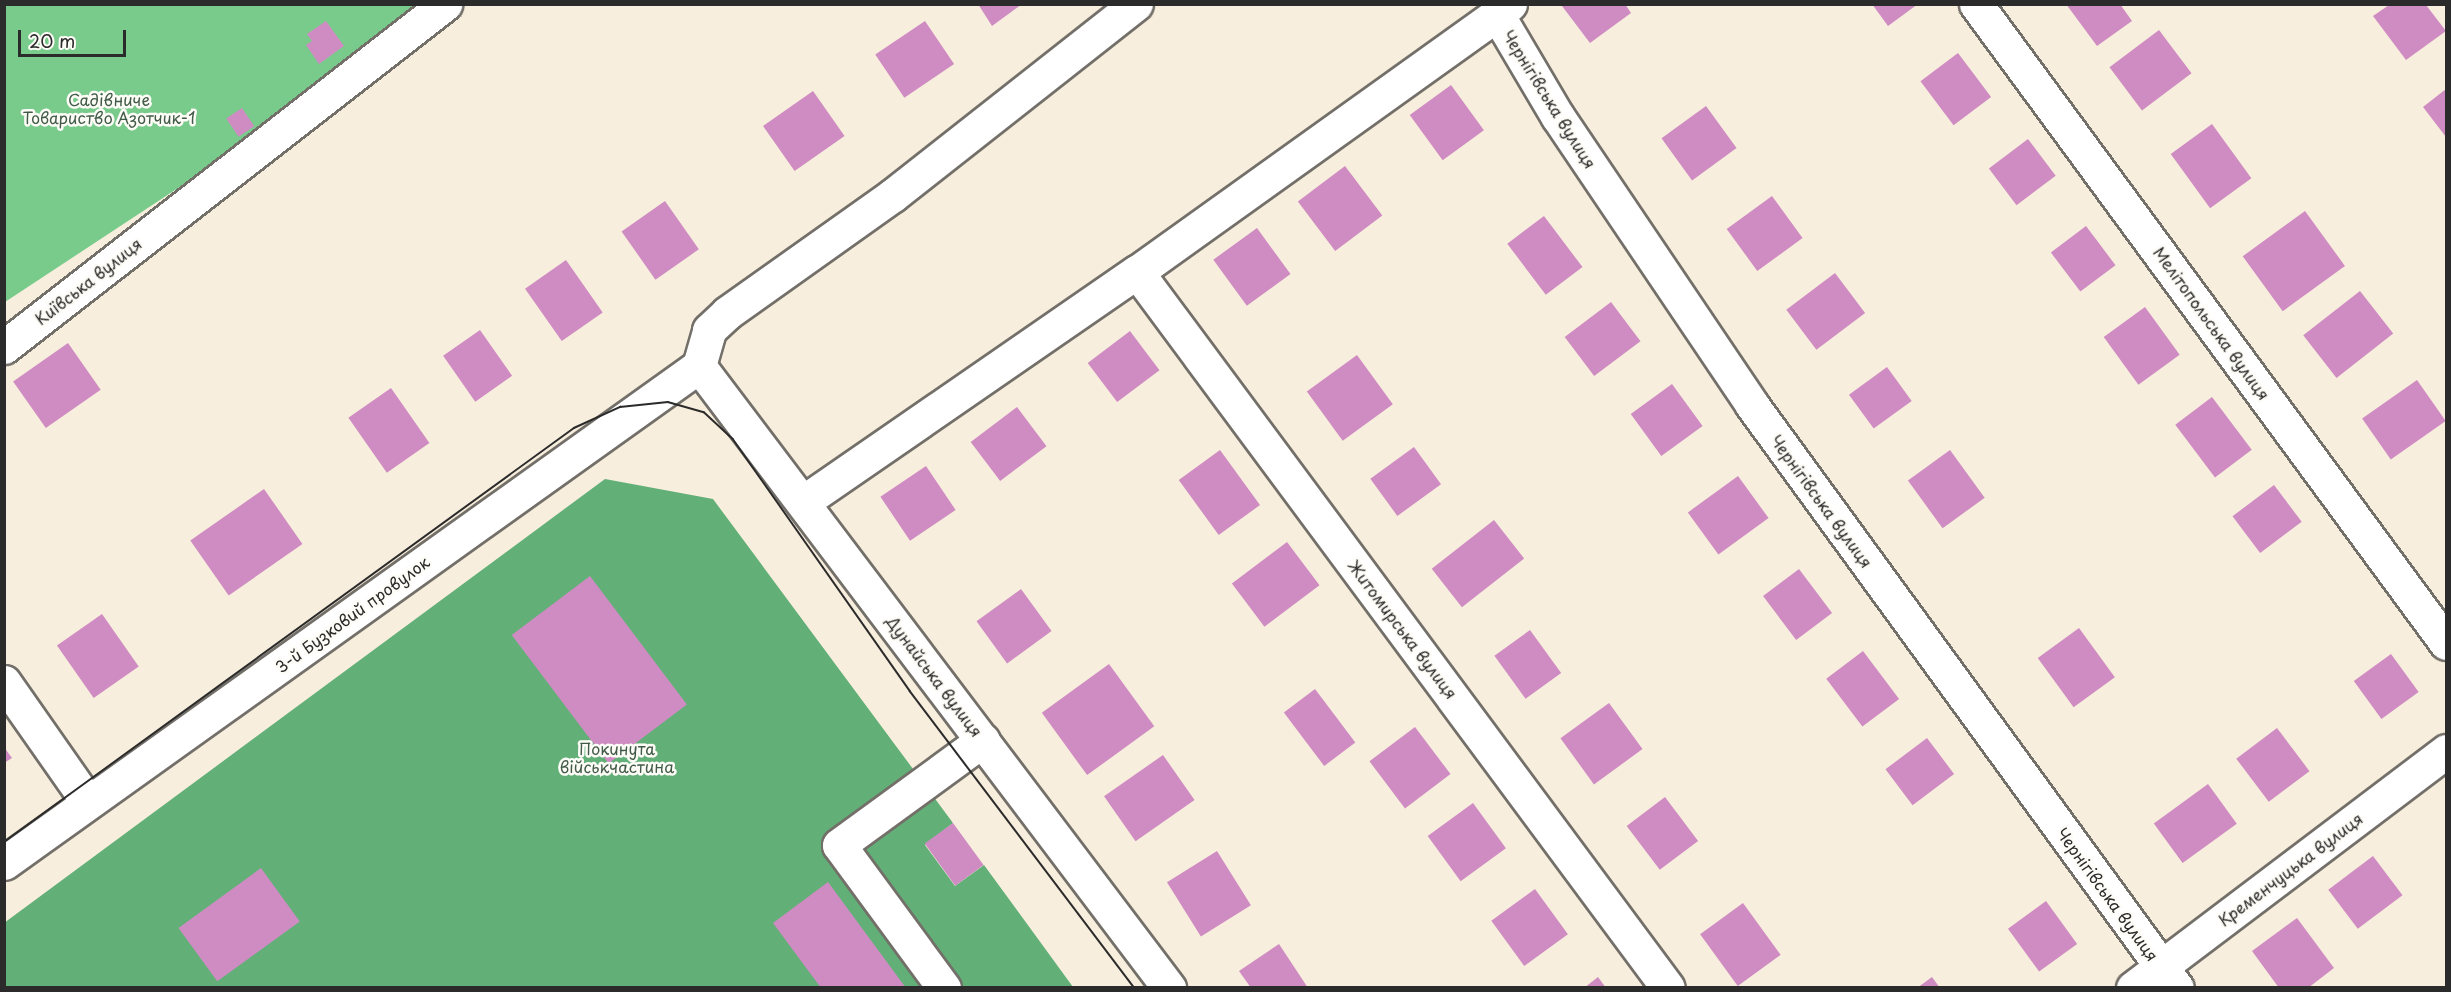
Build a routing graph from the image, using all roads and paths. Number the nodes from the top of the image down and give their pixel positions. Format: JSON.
{"nodes":[{"id":1,"x":445,"y":4,"type":"edge"},
{"id":2,"x":1137,"y":4,"type":"edge"},
{"id":3,"x":1976,"y":4,"type":"edge"},
{"id":4,"x":1503,"y":9,"type":"edge"},
{"id":5,"x":1137,"y":272,"type":"junction"},
{"id":6,"x":4,"y":347,"type":"edge"},
{"id":7,"x":699,"y":366,"type":"junction"},
{"id":8,"x":803,"y":502,"type":"junction"},
{"id":9,"x":2446,"y":643,"type":"edge"},
{"id":10,"x":4,"y":682,"type":"edge"},
{"id":11,"x":983,"y":740,"type":"junction"},
{"id":12,"x":2446,"y":751,"type":"edge"},
{"id":13,"x":88,"y":802,"type":"junction"},
{"id":14,"x":4,"y":863,"type":"edge"},
{"id":15,"x":2169,"y":977,"type":"edge"},
{"id":16,"x":944,"y":987,"type":"edge"},
{"id":17,"x":1169,"y":987,"type":"edge"},
{"id":18,"x":1668,"y":987,"type":"edge"},
{"id":19,"x":2133,"y":987,"type":"edge"}],
"edges":[{"from":1,"to":6,"type":"street","name":"Київська вулиця"},
{"from":2,"to":7,"type":"street"},
{"from":3,"to":9,"type":"street","name":"Мелітопольська вулиця"},
{"from":4,"to":5,"type":"street"},
{"from":4,"to":15,"type":"street","name":"Чернігівська вулиця"},
{"from":5,"to":8,"type":"street"},
{"from":5,"to":18,"type":"street","name":"Житомирська вулиця"},
{"from":7,"to":8,"type":"street","name":"Дунайська вулиця"},
{"from":7,"to":13,"type":"street","name":"3-й Бузковий провулок"},
{"from":8,"to":11,"type":"street","name":"Дунайська вулиця"},
{"from":10,"to":13,"type":"street"},
{"from":11,"to":16,"type":"street"},
{"from":11,"to":17,"type":"street","name":"Дунайська вулиця"},
{"from":12,"to":15,"type":"street","name":"Кременчуцька вулиця"},
{"from":13,"to":14,"type":"street","name":"3-й Бузковий провулок"},
{"from":15,"to":19,"type":"street","name":"Кременчуцька вулиця"}]}
